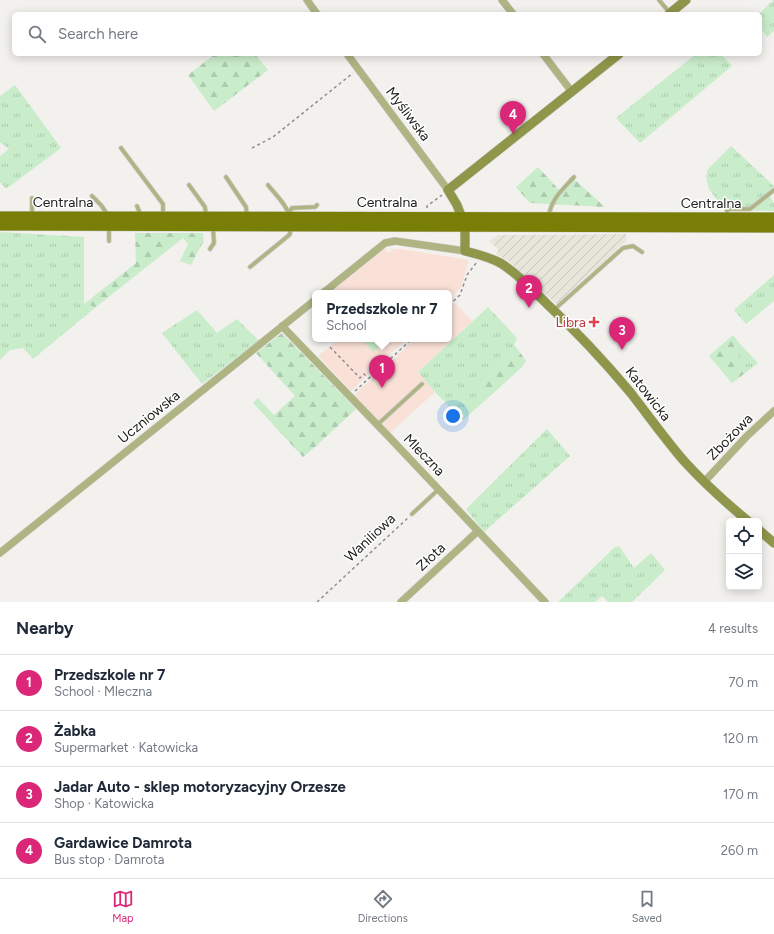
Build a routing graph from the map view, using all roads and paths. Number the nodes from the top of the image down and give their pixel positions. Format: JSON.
{"nodes":[{"id":1,"x":307,"y":0,"type":"edge"},
{"id":2,"x":502,"y":0,"type":"edge"},
{"id":3,"x":659,"y":0,"type":"edge"},
{"id":4,"x":686,"y":0,"type":"edge"},
{"id":5,"x":316,"y":12,"type":"edge"},
{"id":6,"x":511,"y":12,"type":"edge"},
{"id":7,"x":668,"y":12,"type":"edge"},
{"id":8,"x":671,"y":12,"type":"edge"},
{"id":9,"x":349,"y":56,"type":"edge"},
{"id":10,"x":545,"y":56,"type":"edge"},
{"id":11,"x":617,"y":56,"type":"edge"},
{"id":12,"x":358,"y":68,"type":"junction"},
{"id":13,"x":572,"y":92,"type":"junction"},
{"id":14,"x":121,"y":148,"type":"dead end"},
{"id":15,"x":252,"y":148,"type":"dead end"},
{"id":16,"x":226,"y":177,"type":"dead end"},
{"id":17,"x":574,"y":177,"type":"dead end"},
{"id":18,"x":268,"y":184,"type":"dead end"},
{"id":19,"x":189,"y":185,"type":"dead end"},
{"id":20,"x":448,"y":190,"type":"junction"},
{"id":21,"x":774,"y":190,"type":"edge"},
{"id":22,"x":92,"y":196,"type":"dead end"},
{"id":23,"x":32,"y":198,"type":"dead end"},
{"id":24,"x":317,"y":205,"type":"dead end"},
{"id":25,"x":137,"y":206,"type":"dead end"},
{"id":26,"x":0,"y":217,"type":"edge"},
{"id":27,"x":32,"y":217,"type":"junction"},
{"id":28,"x":142,"y":217,"type":"junction"},
{"id":29,"x":163,"y":217,"type":"junction"},
{"id":30,"x":247,"y":217,"type":"junction"},
{"id":31,"x":548,"y":218,"type":"junction"},
{"id":32,"x":727,"y":218,"type":"junction"},
{"id":33,"x":774,"y":218,"type":"edge"},
{"id":34,"x":289,"y":219,"type":"junction"},
{"id":35,"x":109,"y":221,"type":"junction"},
{"id":36,"x":210,"y":221,"type":"junction"},
{"id":37,"x":463,"y":222,"type":"junction"},
{"id":38,"x":0,"y":225,"type":"edge"},
{"id":39,"x":774,"y":227,"type":"edge"},
{"id":40,"x":109,"y":241,"type":"dead end"},
{"id":41,"x":210,"y":249,"type":"dead end"},
{"id":42,"x":465,"y":251,"type":"junction"},
{"id":43,"x":642,"y":252,"type":"dead end"},
{"id":44,"x":478,"y":260,"type":"dead end"},
{"id":45,"x":250,"y":267,"type":"dead end"},
{"id":46,"x":327,"y":290,"type":"edge"},
{"id":47,"x":312,"y":302,"type":"edge"},
{"id":48,"x":452,"y":302,"type":"edge"},
{"id":49,"x":554,"y":310,"type":"junction"},
{"id":50,"x":282,"y":326,"type":"junction"},
{"id":51,"x":409,"y":342,"type":"edge"},
{"id":52,"x":330,"y":347,"type":"dead end"},
{"id":53,"x":368,"y":378,"type":"junction"},
{"id":54,"x":422,"y":384,"type":"dead end"},
{"id":55,"x":349,"y":396,"type":"junction"},
{"id":56,"x":774,"y":412,"type":"edge"},
{"id":57,"x":377,"y":425,"type":"junction"},
{"id":58,"x":704,"y":482,"type":"junction"},
{"id":59,"x":439,"y":489,"type":"junction"},
{"id":60,"x":412,"y":514,"type":"joint"},
{"id":61,"x":744,"y":518,"type":"edge"},
{"id":62,"x":478,"y":531,"type":"junction"},
{"id":63,"x":762,"y":533,"type":"edge"},
{"id":64,"x":774,"y":543,"type":"edge"},
{"id":65,"x":0,"y":553,"type":"edge"},
{"id":66,"x":317,"y":602,"type":"edge"},
{"id":67,"x":401,"y":602,"type":"edge"},
{"id":68,"x":545,"y":602,"type":"edge"}],
"edges":[{"from":1,"to":5,"type":"street"},
{"from":2,"to":6,"type":"street"},
{"from":3,"to":7,"type":"lane"},
{"from":4,"to":8,"type":"street"},
{"from":9,"to":12,"type":"street","name":"Myśliwska"},
{"from":10,"to":13,"type":"street"},
{"from":11,"to":13,"type":"street"},
{"from":12,"to":15,"type":"path"},
{"from":12,"to":20,"type":"street","name":"Myśliwska"},
{"from":13,"to":20,"type":"street"},
{"from":14,"to":29,"type":"lane"},
{"from":16,"to":30,"type":"lane"},
{"from":17,"to":31,"type":"lane"},
{"from":18,"to":34,"type":"lane"},
{"from":19,"to":36,"type":"lane"},
{"from":20,"to":37,"type":"street"},
{"from":21,"to":32,"type":"lane"},
{"from":22,"to":35,"type":"lane"},
{"from":23,"to":27,"type":"lane"},
{"from":24,"to":34,"type":"lane"},
{"from":25,"to":28,"type":"lane"},
{"from":26,"to":27,"type":"main road","name":"Centralna"},
{"from":27,"to":35,"type":"main road","name":"Centralna"},
{"from":28,"to":29,"type":"main road","name":"Centralna"},
{"from":28,"to":35,"type":"main road","name":"Centralna"},
{"from":29,"to":36,"type":"main road","name":"Centralna"},
{"from":30,"to":34,"type":"main road","name":"Centralna"},
{"from":30,"to":36,"type":"main road","name":"Centralna"},
{"from":31,"to":32,"type":"main road","name":"Centralna"},
{"from":31,"to":37,"type":"main road","name":"Centralna"},
{"from":32,"to":33,"type":"main road","name":"Centralna"},
{"from":34,"to":36,"type":"main road","name":"Centralna"},
{"from":34,"to":37,"type":"main road","name":"Centralna"},
{"from":34,"to":45,"type":"lane"},
{"from":35,"to":36,"type":"main road","name":"Centralna"},
{"from":35,"to":38,"type":"main road","name":"Centralna"},
{"from":35,"to":40,"type":"lane"},
{"from":36,"to":41,"type":"lane"},
{"from":37,"to":39,"type":"main road","name":"Centralna"},
{"from":37,"to":42,"type":"street"},
{"from":42,"to":46,"type":"street"},
{"from":42,"to":49,"type":"street","name":"Katowicka"},
{"from":43,"to":49,"type":"lane"},
{"from":44,"to":48,"type":"path"},
{"from":47,"to":50,"type":"street","name":"Uczniowska"},
{"from":49,"to":58,"type":"street","name":"Katowicka"},
{"from":50,"to":55,"type":"street","name":"Mleczna"},
{"from":50,"to":65,"type":"street","name":"Uczniowska"},
{"from":51,"to":53,"type":"path"},
{"from":52,"to":53,"type":"path"},
{"from":53,"to":55,"type":"path"},
{"from":54,"to":57,"type":"lane"},
{"from":55,"to":57,"type":"street","name":"Mleczna"},
{"from":56,"to":58,"type":"street","name":"Zbożowa"},
{"from":57,"to":59,"type":"street","name":"Mleczna"},
{"from":58,"to":61,"type":"street","name":"Katowicka"},
{"from":59,"to":60,"type":"lane","name":"Waniliowa"},
{"from":59,"to":62,"type":"street","name":"Mleczna"},
{"from":60,"to":66,"type":"path","name":"Waniliowa"},
{"from":62,"to":67,"type":"street","name":"Złota"},
{"from":62,"to":68,"type":"street","name":"Mleczna"},
{"from":63,"to":64,"type":"street"}]}
